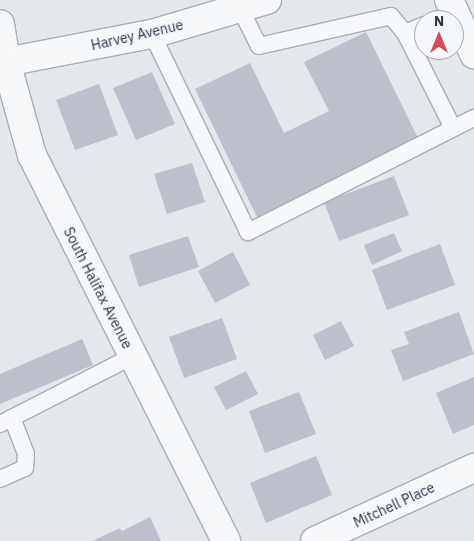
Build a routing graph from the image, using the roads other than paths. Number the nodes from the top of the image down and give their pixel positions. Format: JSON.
{"nodes":[{"id":1,"x":267,"y":0,"type":"edge"},
{"id":2,"x":240,"y":8,"type":"junction"},
{"id":3,"x":0,"y":24,"type":"edge"},
{"id":4,"x":414,"y":29,"type":"edge"},
{"id":5,"x":405,"y":33,"type":"junction"},
{"id":6,"x":152,"y":34,"type":"junction"},
{"id":7,"x":464,"y":39,"type":"edge"},
{"id":8,"x":474,"y":54,"type":"edge"},
{"id":9,"x":6,"y":62,"type":"junction"},
{"id":10,"x":474,"y":118,"type":"edge"},
{"id":11,"x":453,"y":128,"type":"junction"},
{"id":12,"x":133,"y":356,"type":"junction"},
{"id":13,"x":6,"y":421,"type":"edge"},
{"id":14,"x":474,"y":468,"type":"edge"},
{"id":15,"x":0,"y":479,"type":"edge"},
{"id":16,"x":226,"y":541,"type":"edge"},
{"id":17,"x":315,"y":541,"type":"edge"}],
"edges":[{"from":1,"to":2,"type":"street","name":"Harvey Avenue"},
{"from":2,"to":5,"type":"lane"},
{"from":2,"to":6,"type":"street","name":"Harvey Avenue"},
{"from":3,"to":9,"type":"street","name":"South Halifax Avenue"},
{"from":4,"to":5,"type":"lane"},
{"from":5,"to":11,"type":"lane"},
{"from":6,"to":9,"type":"street","name":"Harvey Avenue"},
{"from":6,"to":11,"type":"lane"},
{"from":7,"to":8,"type":"street"},
{"from":9,"to":12,"type":"street","name":"South Halifax Avenue"},
{"from":10,"to":11,"type":"lane"},
{"from":12,"to":13,"type":"lane"},
{"from":12,"to":16,"type":"street","name":"South Halifax Avenue"},
{"from":13,"to":15,"type":"lane"},
{"from":14,"to":17,"type":"street","name":"Mitchell Place"}]}
